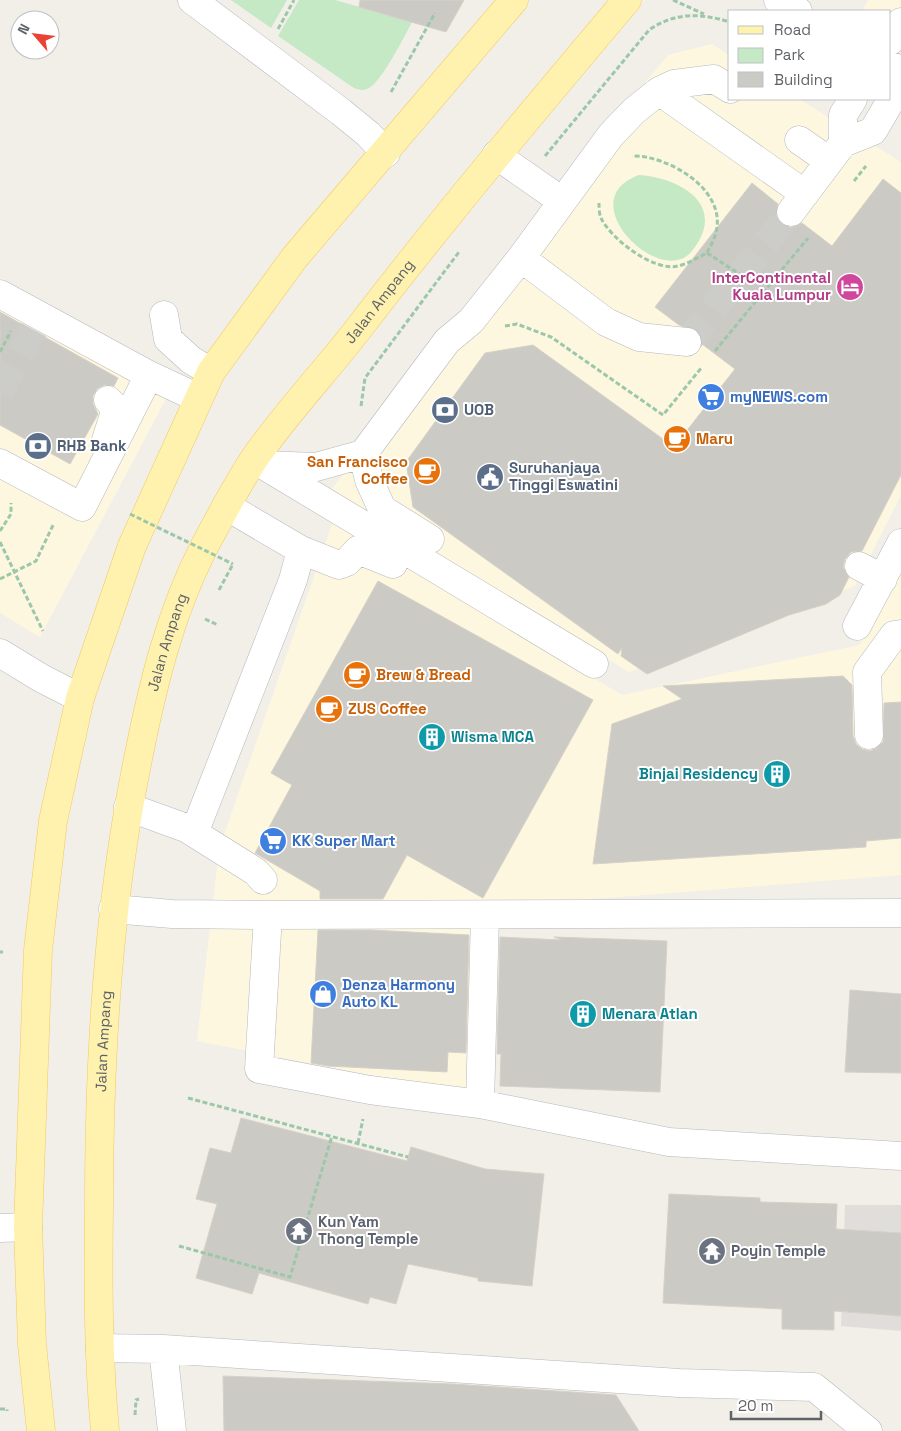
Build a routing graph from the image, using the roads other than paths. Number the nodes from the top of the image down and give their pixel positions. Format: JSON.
{"nodes":[{"id":1,"x":192,"y":0,"type":"edge"},
{"id":2,"x":514,"y":0,"type":"edge"},
{"id":3,"x":627,"y":0,"type":"edge"},
{"id":4,"x":778,"y":0,"type":"edge"},
{"id":5,"x":796,"y":10,"type":"edge"},
{"id":6,"x":901,"y":22,"type":"edge"},
{"id":7,"x":891,"y":39,"type":"edge"},
{"id":8,"x":901,"y":84,"type":"edge"},
{"id":9,"x":728,"y":88,"type":"edge"},
{"id":10,"x":660,"y":90,"type":"junction"},
{"id":11,"x":852,"y":100,"type":"edge"},
{"id":12,"x":799,"y":140,"type":"dead end"},
{"id":13,"x":836,"y":152,"type":"junction"},
{"id":14,"x":386,"y":153,"type":"junction"},
{"id":15,"x":496,"y":155,"type":"junction"},
{"id":16,"x":559,"y":199,"type":"junction"},
{"id":17,"x":521,"y":258,"type":"junction"},
{"id":18,"x":0,"y":294,"type":"edge"},
{"id":19,"x":164,"y":315,"type":"dead end"},
{"id":20,"x":447,"y":341,"type":"junction"},
{"id":21,"x":687,"y":342,"type":"dead end"},
{"id":22,"x":211,"y":372,"type":"junction"},
{"id":23,"x":149,"y":375,"type":"junction"},
{"id":24,"x":198,"y":398,"type":"junction"},
{"id":25,"x":108,"y":400,"type":"dead end"},
{"id":26,"x":363,"y":454,"type":"junction"},
{"id":27,"x":106,"y":461,"type":"junction"},
{"id":28,"x":259,"y":462,"type":"junction"},
{"id":29,"x":0,"y":463,"type":"edge"},
{"id":30,"x":226,"y":506,"type":"junction"},
{"id":31,"x":430,"y":540,"type":"dead end"},
{"id":32,"x":901,"y":543,"type":"edge"},
{"id":33,"x":301,"y":550,"type":"junction"},
{"id":34,"x":393,"y":564,"type":"dead end"},
{"id":35,"x":859,"y":566,"type":"dead end"},
{"id":36,"x":883,"y":579,"type":"junction"},
{"id":37,"x":856,"y":626,"type":"dead end"},
{"id":38,"x":901,"y":634,"type":"edge"},
{"id":39,"x":0,"y":654,"type":"edge"},
{"id":40,"x":594,"y":664,"type":"dead end"},
{"id":41,"x":80,"y":698,"type":"junction"},
{"id":42,"x":869,"y":735,"type":"dead end"},
{"id":43,"x":128,"y":807,"type":"junction"},
{"id":44,"x":186,"y":828,"type":"junction"},
{"id":45,"x":263,"y":880,"type":"dead end"},
{"id":46,"x":113,"y":909,"type":"junction"},
{"id":47,"x":901,"y":913,"type":"edge"},
{"id":48,"x":485,"y":914,"type":"junction"},
{"id":49,"x":268,"y":915,"type":"junction"},
{"id":50,"x":480,"y":1104,"type":"junction"},
{"id":51,"x":901,"y":1156,"type":"edge"},
{"id":52,"x":28,"y":1227,"type":"junction"},
{"id":53,"x":0,"y":1228,"type":"edge"},
{"id":54,"x":100,"y":1348,"type":"junction"},
{"id":55,"x":163,"y":1349,"type":"junction"},
{"id":56,"x":41,"y":1431,"type":"edge"},
{"id":57,"x":105,"y":1431,"type":"edge"},
{"id":58,"x":172,"y":1431,"type":"edge"},
{"id":59,"x":868,"y":1431,"type":"edge"}],
"edges":[{"from":1,"to":14,"type":"street"},
{"from":2,"to":14,"type":"main road"},
{"from":3,"to":15,"type":"main road","name":"Jalan Ampang"},
{"from":4,"to":5,"type":"street"},
{"from":6,"to":7,"type":"street"},
{"from":8,"to":13,"type":"street"},
{"from":9,"to":10,"type":"street"},
{"from":10,"to":13,"type":"street"},
{"from":10,"to":16,"type":"street"},
{"from":11,"to":13,"type":"street"},
{"from":12,"to":13,"type":"street"},
{"from":14,"to":22,"type":"main road"},
{"from":15,"to":16,"type":"street"},
{"from":15,"to":28,"type":"main road","name":"Jalan Ampang"},
{"from":16,"to":17,"type":"street"},
{"from":16,"to":20,"type":"street"},
{"from":17,"to":20,"type":"street"},
{"from":17,"to":21,"type":"street"},
{"from":18,"to":23,"type":"street"},
{"from":19,"to":22,"type":"street"},
{"from":20,"to":26,"type":"street"},
{"from":22,"to":24,"type":"main road"},
{"from":23,"to":24,"type":"street"},
{"from":23,"to":27,"type":"street"},
{"from":24,"to":41,"type":"main road"},
{"from":25,"to":27,"type":"street"},
{"from":26,"to":28,"type":"street"},
{"from":26,"to":31,"type":"street"},
{"from":27,"to":29,"type":"street"},
{"from":28,"to":30,"type":"main road","name":"Jalan Ampang"},
{"from":28,"to":40,"type":"street"},
{"from":30,"to":33,"type":"street"},
{"from":30,"to":43,"type":"main road","name":"Jalan Ampang"},
{"from":32,"to":36,"type":"street"},
{"from":33,"to":34,"type":"street"},
{"from":33,"to":44,"type":"street"},
{"from":35,"to":36,"type":"street"},
{"from":36,"to":37,"type":"street"},
{"from":38,"to":42,"type":"street"},
{"from":39,"to":41,"type":"street"},
{"from":41,"to":52,"type":"main road"},
{"from":43,"to":44,"type":"street"},
{"from":43,"to":46,"type":"main road","name":"Jalan Ampang"},
{"from":44,"to":45,"type":"street"},
{"from":46,"to":49,"type":"street"},
{"from":46,"to":54,"type":"main road","name":"Jalan Ampang"},
{"from":47,"to":48,"type":"street"},
{"from":48,"to":49,"type":"street"},
{"from":48,"to":50,"type":"street"},
{"from":49,"to":50,"type":"street"},
{"from":50,"to":51,"type":"street"},
{"from":52,"to":53,"type":"street"},
{"from":52,"to":56,"type":"main road"},
{"from":54,"to":55,"type":"street"},
{"from":54,"to":57,"type":"main road","name":"Jalan Ampang"},
{"from":55,"to":58,"type":"street"},
{"from":55,"to":59,"type":"street"}]}
